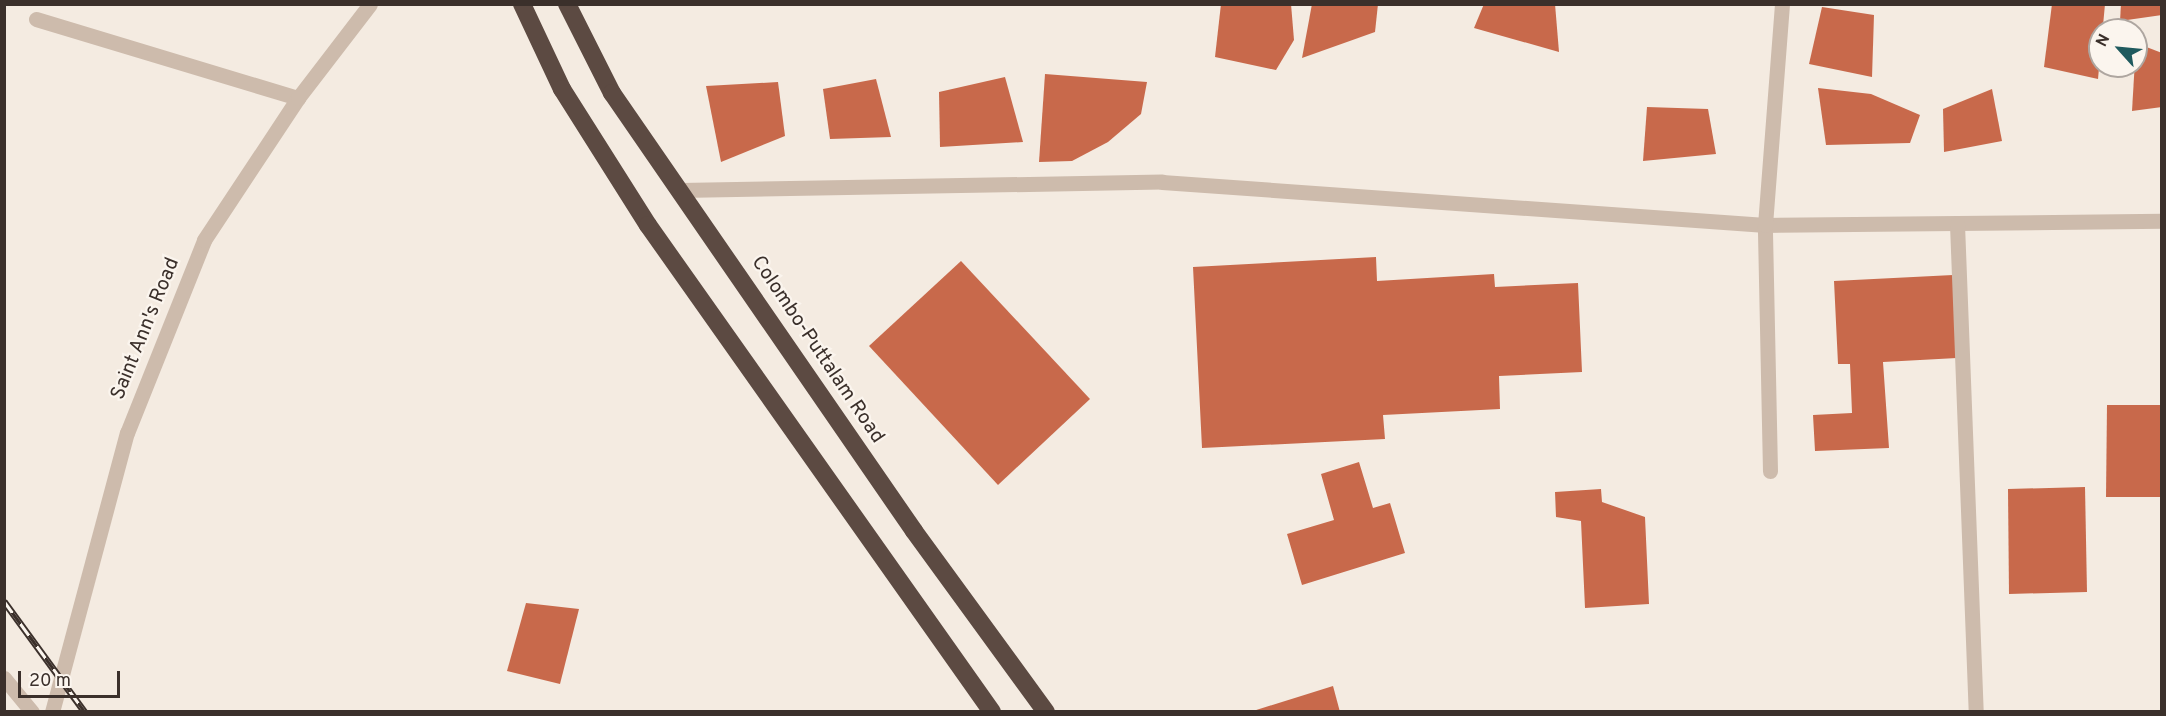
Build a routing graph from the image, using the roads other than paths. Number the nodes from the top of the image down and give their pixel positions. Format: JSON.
{"nodes":[{"id":1,"x":370,"y":4,"type":"edge"},
{"id":2,"x":522,"y":4,"type":"edge"},
{"id":3,"x":567,"y":4,"type":"edge"},
{"id":4,"x":1782,"y":4,"type":"edge"},
{"id":5,"x":36,"y":19,"type":"dead end"},
{"id":6,"x":298,"y":98,"type":"junction"},
{"id":7,"x":680,"y":190,"type":"junction"},
{"id":8,"x":2162,"y":221,"type":"edge"},
{"id":9,"x":1957,"y":224,"type":"junction"},
{"id":10,"x":1765,"y":225,"type":"junction"},
{"id":11,"x":1770,"y":471,"type":"dead end"},
{"id":12,"x":4,"y":678,"type":"edge"},
{"id":13,"x":32,"y":711,"type":"edge"},
{"id":14,"x":52,"y":711,"type":"edge"},
{"id":15,"x":992,"y":711,"type":"edge"},
{"id":16,"x":1046,"y":711,"type":"edge"},
{"id":17,"x":1976,"y":711,"type":"edge"}],
"edges":[{"from":1,"to":6,"type":"street","name":"Saint Ann's Road"},
{"from":2,"to":15,"type":"highway"},
{"from":3,"to":7,"type":"highway","name":"Colombo-Puttalam Road"},
{"from":4,"to":10,"type":"street"},
{"from":5,"to":6,"type":"street"},
{"from":6,"to":14,"type":"street","name":"Saint Ann's Road"},
{"from":7,"to":10,"type":"street"},
{"from":7,"to":16,"type":"highway","name":"Colombo-Puttalam Road"},
{"from":8,"to":9,"type":"street"},
{"from":9,"to":10,"type":"street"},
{"from":9,"to":17,"type":"street"},
{"from":10,"to":11,"type":"street"},
{"from":12,"to":13,"type":"street"}]}
